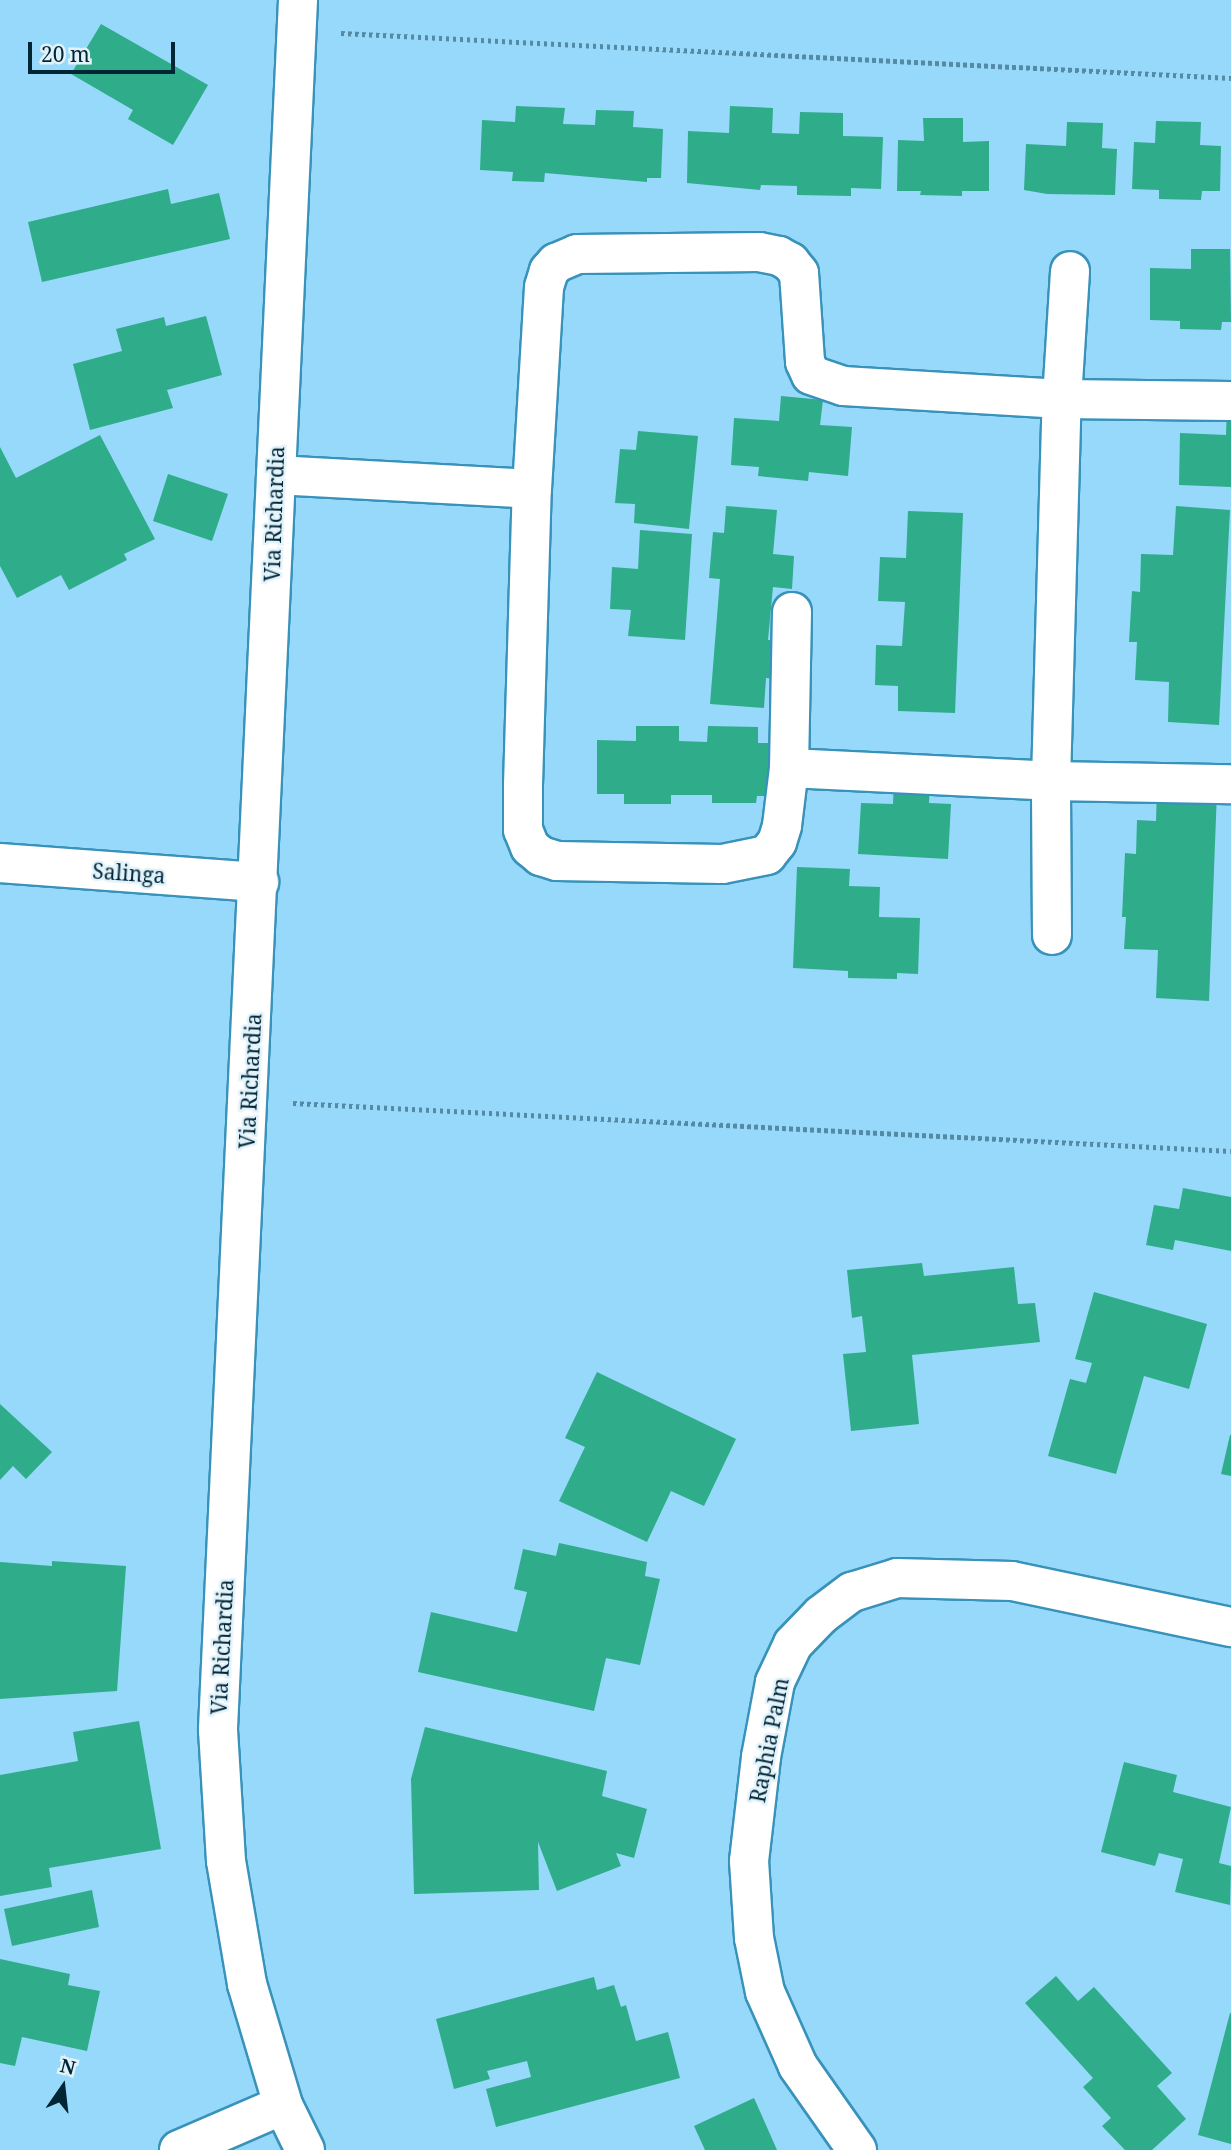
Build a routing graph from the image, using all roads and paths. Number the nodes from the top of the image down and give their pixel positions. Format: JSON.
{"nodes":[{"id":1,"x":298,"y":15,"type":"edge"},
{"id":2,"x":1231,"y":78,"type":"edge"},
{"id":3,"x":1070,"y":271,"type":"dead end"},
{"id":4,"x":1062,"y":399,"type":"junction"},
{"id":5,"x":1231,"y":401,"type":"edge"},
{"id":6,"x":276,"y":475,"type":"junction"},
{"id":7,"x":532,"y":489,"type":"junction"},
{"id":8,"x":792,"y":612,"type":"dead end"},
{"id":9,"x":789,"y":768,"type":"junction"},
{"id":10,"x":1051,"y":781,"type":"junction"},
{"id":11,"x":1231,"y":785,"type":"edge"},
{"id":12,"x":0,"y":863,"type":"edge"},
{"id":13,"x":259,"y":882,"type":"junction"},
{"id":14,"x":1052,"y":935,"type":"dead end"},
{"id":15,"x":250,"y":1101,"type":"junction"},
{"id":16,"x":1231,"y":1151,"type":"edge"},
{"id":17,"x":1231,"y":1627,"type":"edge"},
{"id":18,"x":283,"y":2105,"type":"junction"},
{"id":19,"x":179,"y":2150,"type":"edge"},
{"id":20,"x":305,"y":2150,"type":"edge"},
{"id":21,"x":857,"y":2150,"type":"edge"}],
"edges":[{"from":1,"to":2,"type":"path"},
{"from":1,"to":6,"type":"street","name":"Via Richardia"},
{"from":3,"to":4,"type":"street"},
{"from":4,"to":5,"type":"street"},
{"from":4,"to":7,"type":"street"},
{"from":4,"to":10,"type":"street"},
{"from":6,"to":7,"type":"street"},
{"from":6,"to":13,"type":"street","name":"Via Richardia"},
{"from":7,"to":9,"type":"street"},
{"from":8,"to":9,"type":"street"},
{"from":9,"to":10,"type":"street"},
{"from":10,"to":11,"type":"street"},
{"from":10,"to":14,"type":"street"},
{"from":12,"to":13,"type":"street","name":"Salinga"},
{"from":13,"to":15,"type":"street","name":"Via Richardia"},
{"from":15,"to":16,"type":"path"},
{"from":15,"to":18,"type":"street","name":"Via Richardia"},
{"from":17,"to":21,"type":"street","name":"Raphia Palm"},
{"from":18,"to":19,"type":"street"},
{"from":18,"to":20,"type":"street","name":"Via Richardia"}]}
